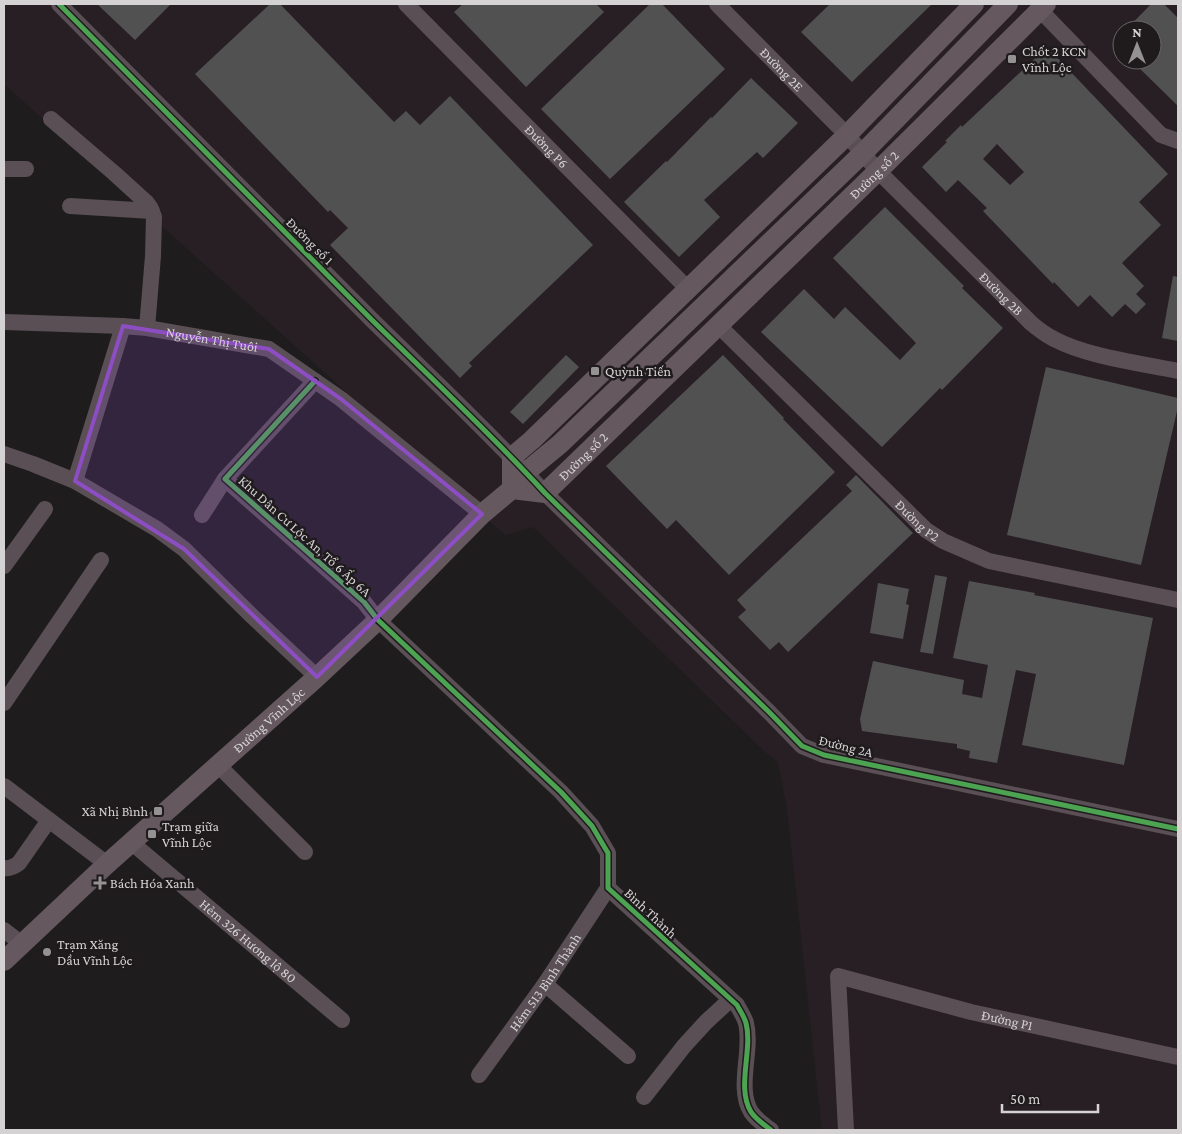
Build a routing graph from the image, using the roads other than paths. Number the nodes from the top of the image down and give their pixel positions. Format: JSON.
{"nodes":[{"id":1,"x":58,"y":4,"type":"edge"},
{"id":2,"x":406,"y":4,"type":"edge"},
{"id":3,"x":717,"y":4,"type":"edge"},
{"id":4,"x":974,"y":4,"type":"edge"},
{"id":5,"x":1008,"y":4,"type":"edge"},
{"id":6,"x":1043,"y":7,"type":"edge"},
{"id":7,"x":51,"y":120,"type":"dead end"},
{"id":8,"x":847,"y":135,"type":"junction"},
{"id":9,"x":1178,"y":141,"type":"edge"},
{"id":10,"x":863,"y":153,"type":"junction"},
{"id":11,"x":4,"y":169,"type":"edge"},
{"id":12,"x":26,"y":169,"type":"dead end"},
{"id":13,"x":878,"y":171,"type":"junction"},
{"id":14,"x":70,"y":206,"type":"dead end"},
{"id":15,"x":152,"y":211,"type":"junction"},
{"id":16,"x":688,"y":289,"type":"junction"},
{"id":17,"x":4,"y":322,"type":"edge"},
{"id":18,"x":123,"y":326,"type":"junction"},
{"id":19,"x":718,"y":326,"type":"junction"},
{"id":20,"x":147,"y":328,"type":"junction"},
{"id":21,"x":1178,"y":371,"type":"edge"},
{"id":22,"x":315,"y":382,"type":"junction"},
{"id":23,"x":4,"y":454,"type":"edge"},
{"id":24,"x":512,"y":457,"type":"junction"},
{"id":25,"x":526,"y":472,"type":"junction"},
{"id":26,"x":225,"y":478,"type":"junction"},
{"id":27,"x":75,"y":481,"type":"junction"},
{"id":28,"x":512,"y":489,"type":"junction"},
{"id":29,"x":546,"y":493,"type":"junction"},
{"id":30,"x":45,"y":509,"type":"dead end"},
{"id":31,"x":482,"y":514,"type":"junction"},
{"id":32,"x":202,"y":515,"type":"dead end"},
{"id":33,"x":101,"y":560,"type":"dead end"},
{"id":34,"x":4,"y":566,"type":"edge"},
{"id":35,"x":1178,"y":600,"type":"edge"},
{"id":36,"x":378,"y":620,"type":"junction"},
{"id":37,"x":317,"y":677,"type":"junction"},
{"id":38,"x":4,"y":703,"type":"edge"},
{"id":39,"x":218,"y":765,"type":"junction"},
{"id":40,"x":4,"y":786,"type":"edge"},
{"id":41,"x":49,"y":820,"type":"junction"},
{"id":42,"x":1178,"y":829,"type":"edge"},
{"id":43,"x":132,"y":843,"type":"junction"},
{"id":44,"x":305,"y":852,"type":"dead end"},
{"id":45,"x":107,"y":864,"type":"junction"},
{"id":46,"x":4,"y":868,"type":"edge"},
{"id":47,"x":608,"y":888,"type":"junction"},
{"id":48,"x":4,"y":930,"type":"edge"},
{"id":49,"x":22,"y":944,"type":"junction"},
{"id":50,"x":4,"y":961,"type":"edge"},
{"id":51,"x":545,"y":984,"type":"junction"},
{"id":52,"x":730,"y":1000,"type":"junction"},
{"id":53,"x":342,"y":1020,"type":"dead end"},
{"id":54,"x":628,"y":1056,"type":"dead end"},
{"id":55,"x":1178,"y":1057,"type":"edge"},
{"id":56,"x":479,"y":1075,"type":"dead end"},
{"id":57,"x":644,"y":1097,"type":"dead end"},
{"id":58,"x":771,"y":1130,"type":"edge"},
{"id":59,"x":846,"y":1130,"type":"edge"}],
"edges":[{"from":1,"to":24,"type":"street","name":"Đường số 1"},
{"from":2,"to":16,"type":"street","name":"Đường P6"},
{"from":3,"to":8,"type":"street","name":"Đường 2E"},
{"from":4,"to":8,"type":"main road"},
{"from":5,"to":10,"type":"main road","name":"Đường số 2"},
{"from":6,"to":9,"type":"street"},
{"from":6,"to":13,"type":"main road","name":"Đường số 2"},
{"from":7,"to":15,"type":"street"},
{"from":8,"to":10,"type":"street","name":"Đường 2E"},
{"from":8,"to":16,"type":"main road"},
{"from":10,"to":13,"type":"street","name":"Đường 2B"},
{"from":10,"to":25,"type":"main road","name":"Đường số 2"},
{"from":11,"to":12,"type":"street"},
{"from":13,"to":19,"type":"main road","name":"Đường số 2"},
{"from":13,"to":21,"type":"street","name":"Đường 2B"},
{"from":14,"to":15,"type":"street"},
{"from":15,"to":20,"type":"street"},
{"from":16,"to":24,"type":"main road"},
{"from":17,"to":18,"type":"street","name":"Nguyễn Thị Tuôi"},
{"from":18,"to":20,"type":"street","name":"Nguyễn Thị Tuôi"},
{"from":18,"to":27,"type":"street"},
{"from":19,"to":29,"type":"main road","name":"Đường số 2"},
{"from":19,"to":35,"type":"street","name":"Đường P2"},
{"from":20,"to":22,"type":"street","name":"Nguyễn Thị Tuôi"},
{"from":22,"to":26,"type":"street","name":"Khu Dân Cư Lộc An, Tổ 6 Ấp 6A"},
{"from":22,"to":31,"type":"street","name":"Nguyễn Thị Tuôi"},
{"from":23,"to":27,"type":"street"},
{"from":24,"to":25,"type":"street","name":"Đường số 1"},
{"from":24,"to":28,"type":"main road"},
{"from":25,"to":28,"type":"main road","name":"Đường Vĩnh Lộc"},
{"from":25,"to":29,"type":"street","name":"Đường số 1"},
{"from":26,"to":32,"type":"street"},
{"from":26,"to":36,"type":"street","name":"Khu Dân Cư Lộc An, Tổ 6 Ấp 6A"},
{"from":27,"to":37,"type":"street"},
{"from":28,"to":29,"type":"main road"},
{"from":28,"to":31,"type":"main road","name":"Đường Vĩnh Lộc"},
{"from":29,"to":42,"type":"street","name":"Đường 2A"},
{"from":30,"to":34,"type":"street"},
{"from":31,"to":36,"type":"main road","name":"Đường Vĩnh Lộc"},
{"from":33,"to":38,"type":"street"},
{"from":36,"to":37,"type":"main road","name":"Đường Vĩnh Lộc"},
{"from":36,"to":47,"type":"street","name":"Bình Thành"},
{"from":37,"to":39,"type":"main road","name":"Đường Vĩnh Lộc"},
{"from":39,"to":43,"type":"main road","name":"Đường Vĩnh Lộc"},
{"from":39,"to":44,"type":"street"},
{"from":40,"to":41,"type":"street"},
{"from":41,"to":45,"type":"street"},
{"from":41,"to":46,"type":"street"},
{"from":43,"to":45,"type":"main road","name":"Đường Vĩnh Lộc"},
{"from":43,"to":53,"type":"street","name":"Hẻm 326 Hương lộ 80"},
{"from":45,"to":49,"type":"main road","name":"Đường Vĩnh Lộc"},
{"from":47,"to":51,"type":"street","name":"Hẻm 513 Bình Thành"},
{"from":47,"to":52,"type":"street","name":"Bình Thành"},
{"from":48,"to":49,"type":"street"},
{"from":49,"to":50,"type":"main road","name":"Đường Vĩnh Lộc"},
{"from":51,"to":54,"type":"street"},
{"from":51,"to":56,"type":"street","name":"Hẻm 513 Bình Thành"},
{"from":52,"to":57,"type":"street"},
{"from":52,"to":58,"type":"street","name":"Bình Thành"},
{"from":55,"to":59,"type":"street","name":"Đường P1"}]}
